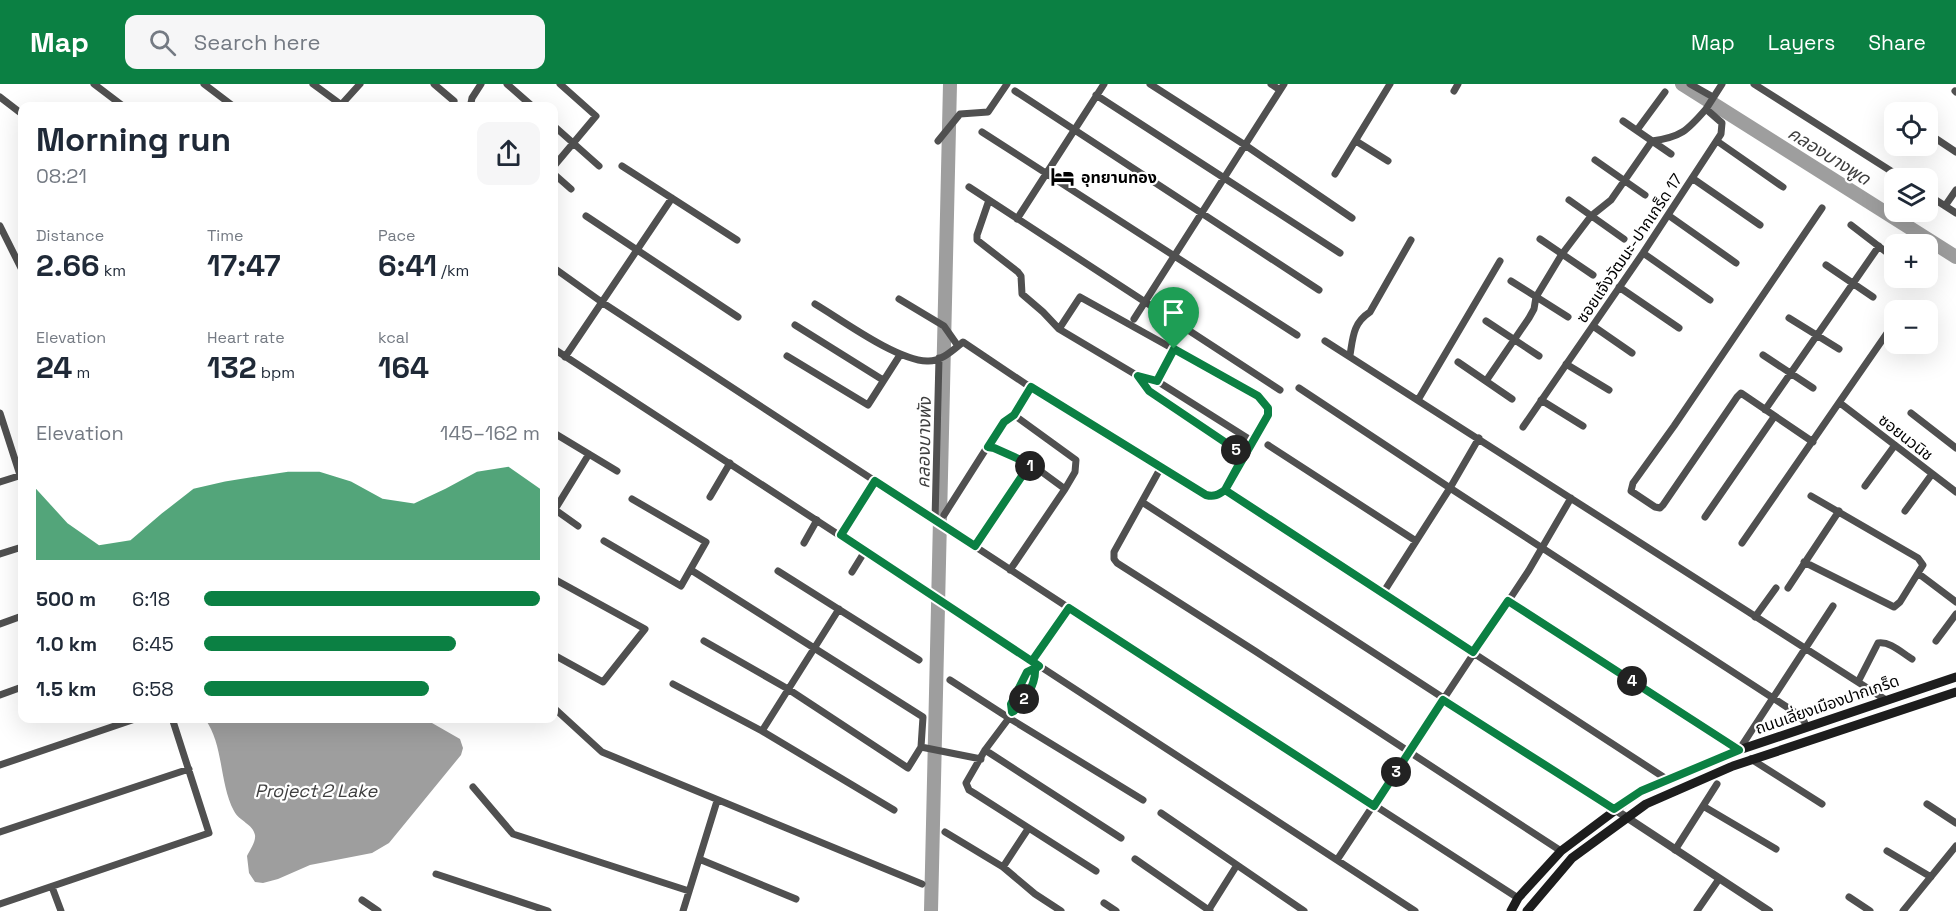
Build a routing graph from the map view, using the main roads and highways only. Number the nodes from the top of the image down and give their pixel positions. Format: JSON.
{"nodes":[{"id":1,"x":1956,"y":676,"type":"edge"},
{"id":2,"x":1955,"y":693,"type":"edge"},
{"id":3,"x":1531,"y":909,"type":"edge"},
{"id":4,"x":1511,"y":911,"type":"edge"}],
"edges":[{"from":1,"to":4,"type":"main road","name":"ถนนเลี่ยงเมืองปากเกร็ด"},
{"from":2,"to":3,"type":"main road","name":"ถนนเลี่ยงเมืองปากเกร็ด"}]}
